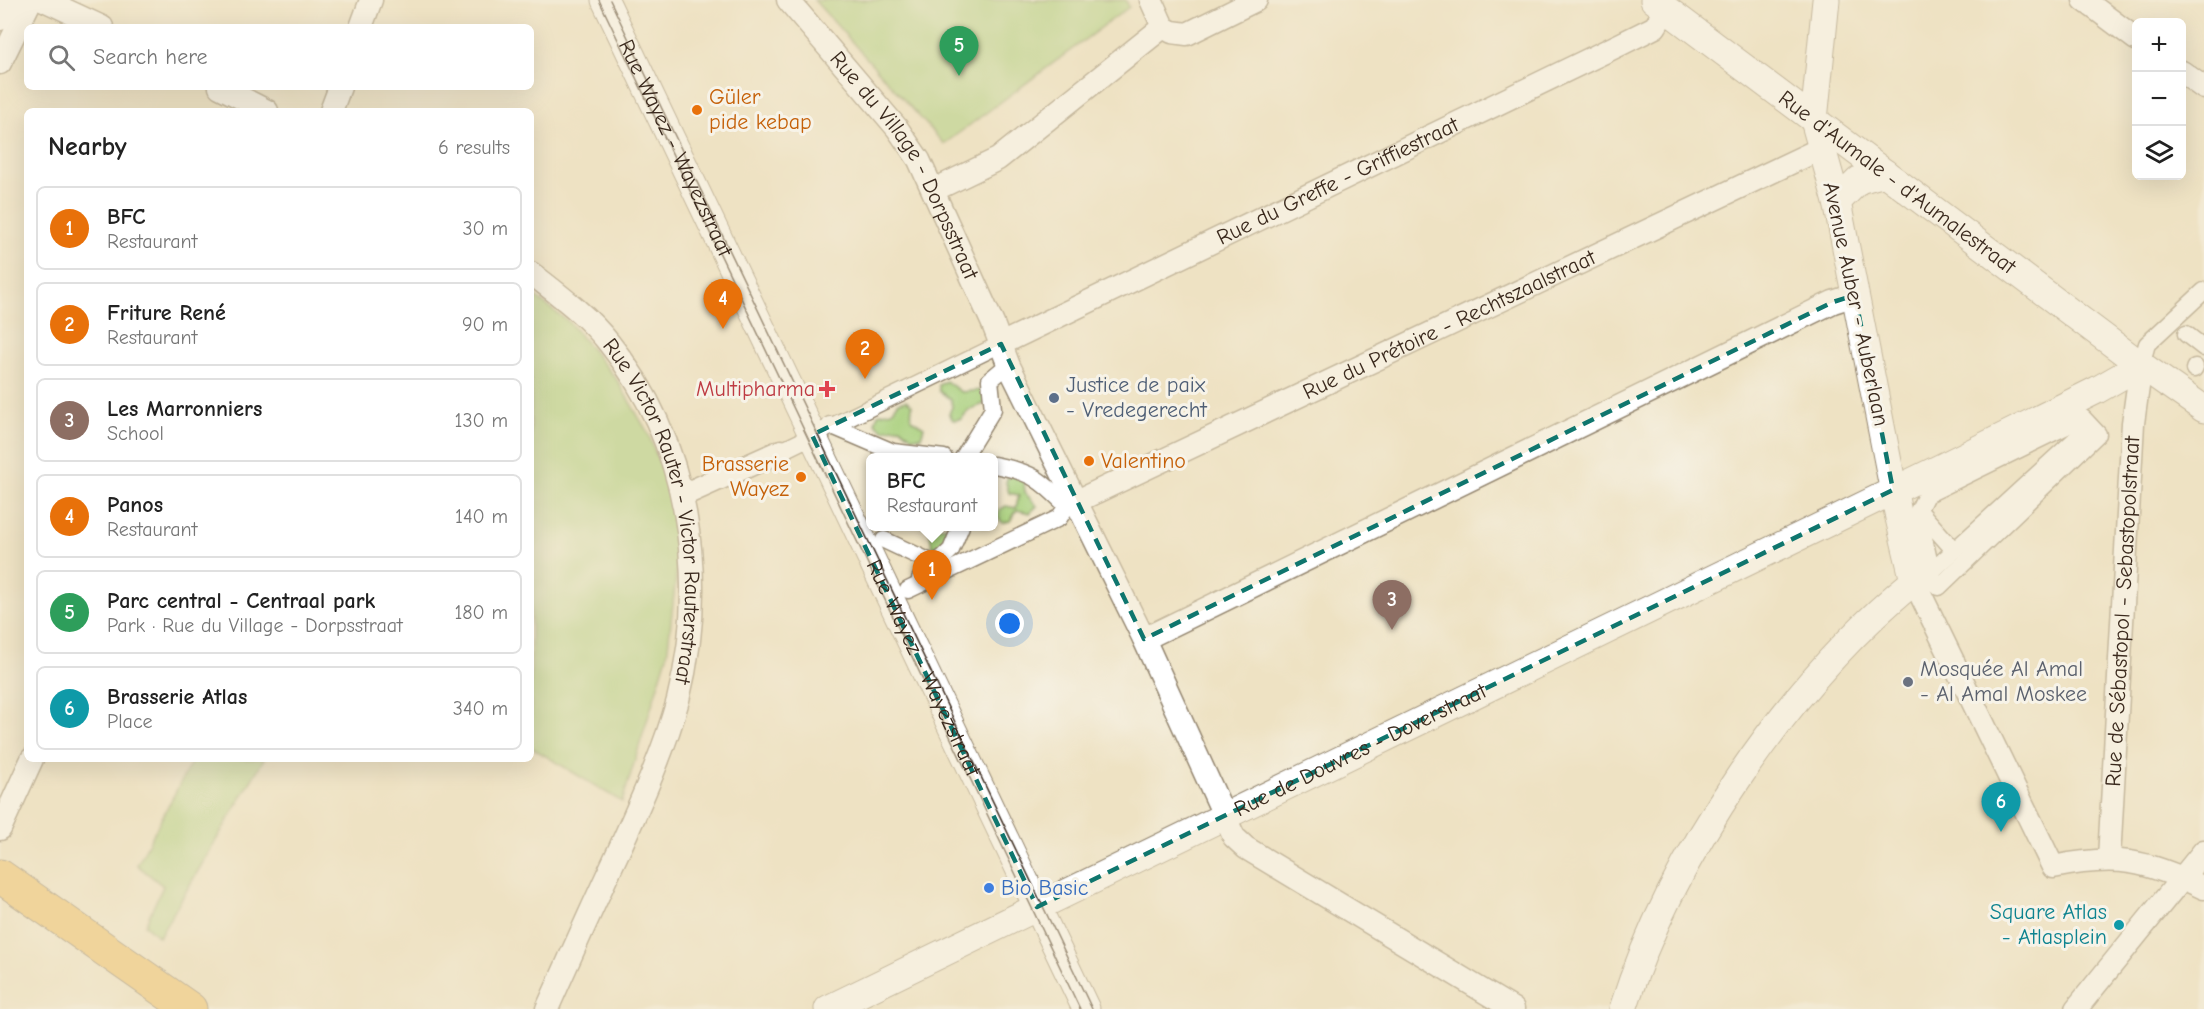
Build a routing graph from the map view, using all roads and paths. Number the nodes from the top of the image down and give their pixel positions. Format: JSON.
{"nodes":[{"id":1,"x":10,"y":0,"type":"edge"},
{"id":2,"x":31,"y":0,"type":"edge"},
{"id":3,"x":44,"y":0,"type":"edge"},
{"id":4,"x":371,"y":0,"type":"edge"},
{"id":5,"x":605,"y":0,"type":"edge"},
{"id":6,"x":788,"y":0,"type":"edge"},
{"id":7,"x":1151,"y":0,"type":"edge"},
{"id":8,"x":1256,"y":0,"type":"edge"},
{"id":9,"x":1826,"y":0,"type":"edge"},
{"id":10,"x":2084,"y":0,"type":"edge"},
{"id":11,"x":1660,"y":5,"type":"edge"},
{"id":12,"x":0,"y":19,"type":"edge"},
{"id":13,"x":96,"y":24,"type":"edge"},
{"id":14,"x":362,"y":24,"type":"edge"},
{"id":15,"x":1163,"y":27,"type":"junction"},
{"id":16,"x":2132,"y":36,"type":"edge"},
{"id":17,"x":0,"y":63,"type":"edge"},
{"id":18,"x":2186,"y":75,"type":"edge"},
{"id":19,"x":2204,"y":88,"type":"edge"},
{"id":20,"x":226,"y":90,"type":"edge"},
{"id":21,"x":339,"y":90,"type":"edge"},
{"id":22,"x":261,"y":108,"type":"edge"},
{"id":23,"x":332,"y":108,"type":"edge"},
{"id":24,"x":1814,"y":120,"type":"junction"},
{"id":25,"x":1822,"y":148,"type":"junction"},
{"id":26,"x":1885,"y":173,"type":"junction"},
{"id":27,"x":934,"y":190,"type":"junction"},
{"id":28,"x":1837,"y":202,"type":"junction"},
{"id":29,"x":534,"y":276,"type":"edge"},
{"id":30,"x":2204,"y":291,"type":"edge"},
{"id":31,"x":1855,"y":295,"type":"junction"},
{"id":32,"x":1001,"y":344,"type":"junction"},
{"id":33,"x":2140,"y":365,"type":"junction"},
{"id":34,"x":1002,"y":369,"type":"dead end"},
{"id":35,"x":2204,"y":409,"type":"edge"},
{"id":36,"x":2090,"y":426,"type":"junction"},
{"id":37,"x":821,"y":430,"type":"junction"},
{"id":38,"x":782,"y":450,"type":"joint"},
{"id":39,"x":902,"y":453,"type":"edge"},
{"id":40,"x":966,"y":453,"type":"edge"},
{"id":41,"x":998,"y":466,"type":"edge"},
{"id":42,"x":1893,"y":490,"type":"junction"},
{"id":43,"x":683,"y":495,"type":"junction"},
{"id":44,"x":1075,"y":502,"type":"junction"},
{"id":45,"x":1920,"y":514,"type":"junction"},
{"id":46,"x":866,"y":529,"type":"edge"},
{"id":47,"x":867,"y":531,"type":"edge"},
{"id":48,"x":959,"y":531,"type":"edge"},
{"id":49,"x":884,"y":540,"type":"dead end"},
{"id":50,"x":1954,"y":550,"type":"junction"},
{"id":51,"x":935,"y":564,"type":"junction"},
{"id":52,"x":1923,"y":576,"type":"junction"},
{"id":53,"x":1144,"y":639,"type":"junction"},
{"id":54,"x":31,"y":762,"type":"edge"},
{"id":55,"x":1224,"y":815,"type":"junction"},
{"id":56,"x":0,"y":829,"type":"edge"},
{"id":57,"x":2204,"y":851,"type":"edge"},
{"id":58,"x":2109,"y":859,"type":"junction"},
{"id":59,"x":0,"y":876,"type":"edge"},
{"id":60,"x":2182,"y":877,"type":"junction"},
{"id":61,"x":2204,"y":888,"type":"edge"},
{"id":62,"x":1037,"y":907,"type":"junction"},
{"id":63,"x":190,"y":1009,"type":"edge"},
{"id":64,"x":547,"y":1009,"type":"edge"},
{"id":65,"x":828,"y":1009,"type":"edge"},
{"id":66,"x":1086,"y":1009,"type":"edge"},
{"id":67,"x":1513,"y":1009,"type":"edge"},
{"id":68,"x":1623,"y":1009,"type":"edge"},
{"id":69,"x":2076,"y":1009,"type":"edge"}],
"edges":[{"from":1,"to":12,"type":"street"},
{"from":2,"to":17,"type":"street"},
{"from":3,"to":13,"type":"street"},
{"from":4,"to":14,"type":"street"},
{"from":5,"to":37,"type":"street","name":"Rue Wayez - Wayezstraat"},
{"from":6,"to":27,"type":"street","name":"Rue du Village - Dorpsstraat"},
{"from":7,"to":15,"type":"street"},
{"from":8,"to":15,"type":"street"},
{"from":9,"to":24,"type":"street"},
{"from":10,"to":16,"type":"street"},
{"from":11,"to":24,"type":"street","name":"Rue d'Aumale - d'Aumalestraat"},
{"from":11,"to":32,"type":"street","name":"Rue du Greffe - Griffiestraat"},
{"from":15,"to":27,"type":"street"},
{"from":18,"to":19,"type":"street"},
{"from":20,"to":22,"type":"street"},
{"from":21,"to":23,"type":"street"},
{"from":24,"to":25,"type":"street","name":"Avenue Auber - Auberlaan"},
{"from":24,"to":26,"type":"street","name":"Rue d'Aumale - d'Aumalestraat"},
{"from":25,"to":28,"type":"street","name":"Avenue Auber - Auberlaan"},
{"from":25,"to":44,"type":"street","name":"Rue du Prétoire - Rechtszaalstraat"},
{"from":26,"to":28,"type":"street"},
{"from":26,"to":33,"type":"street","name":"Rue d'Aumale - d'Aumalestraat"},
{"from":27,"to":32,"type":"street","name":"Rue du Village - Dorpsstraat"},
{"from":28,"to":31,"type":"street","name":"Avenue Auber - Auberlaan"},
{"from":29,"to":43,"type":"street","name":"Rue Victor Rauter - Victor Rauterstraat"},
{"from":30,"to":33,"type":"street"},
{"from":31,"to":42,"type":"street","name":"Avenue Auber - Auberlaan"},
{"from":31,"to":53,"type":"street"},
{"from":32,"to":37,"type":"street"},
{"from":32,"to":44,"type":"street","name":"Rue du Village - Dorpsstraat"},
{"from":33,"to":35,"type":"street","name":"Rue d'Aumale - d'Aumalestraat"},
{"from":33,"to":42,"type":"street","name":"Rue de Douvres - Doverstraat"},
{"from":33,"to":58,"type":"street","name":"Rue de Sébastopol - Sebastopolstraat"},
{"from":34,"to":40,"type":"street"},
{"from":36,"to":45,"type":"street"},
{"from":36,"to":50,"type":"street"},
{"from":36,"to":52,"type":"street"},
{"from":37,"to":38,"type":"street"},
{"from":37,"to":39,"type":"street"},
{"from":37,"to":46,"type":"street","name":"Rue Wayez - Wayezstraat"},
{"from":38,"to":43,"type":"street"},
{"from":41,"to":51,"type":"street"},
{"from":42,"to":52,"type":"street","name":"Avenue Auber - Auberlaan"},
{"from":42,"to":55,"type":"street","name":"Rue de Douvres - Doverstraat"},
{"from":43,"to":64,"type":"street","name":"Rue Victor Rauter - Victor Rauterstraat"},
{"from":44,"to":53,"type":"street","name":"Rue du Village - Dorpsstraat"},
{"from":45,"to":50,"type":"street"},
{"from":45,"to":52,"type":"street"},
{"from":47,"to":62,"type":"street","name":"Rue Wayez - Wayezstraat"},
{"from":48,"to":51,"type":"street"},
{"from":49,"to":51,"type":"street"},
{"from":50,"to":52,"type":"street"},
{"from":52,"to":58,"type":"street"},
{"from":52,"to":68,"type":"street"},
{"from":53,"to":55,"type":"street","name":"Rue du Village - Dorpsstraat"},
{"from":54,"to":56,"type":"street"},
{"from":55,"to":62,"type":"street","name":"Rue de Douvres - Doverstraat"},
{"from":55,"to":67,"type":"street","name":"Rue du Village - Dorpsstraat"},
{"from":57,"to":60,"type":"street"},
{"from":58,"to":60,"type":"street"},
{"from":59,"to":63,"type":"main road"},
{"from":60,"to":61,"type":"street"},
{"from":60,"to":69,"type":"street"},
{"from":62,"to":65,"type":"street","name":"Rue de Douvres - Doverstraat"},
{"from":62,"to":66,"type":"street","name":"Rue Wayez - Wayezstraat"}]}
